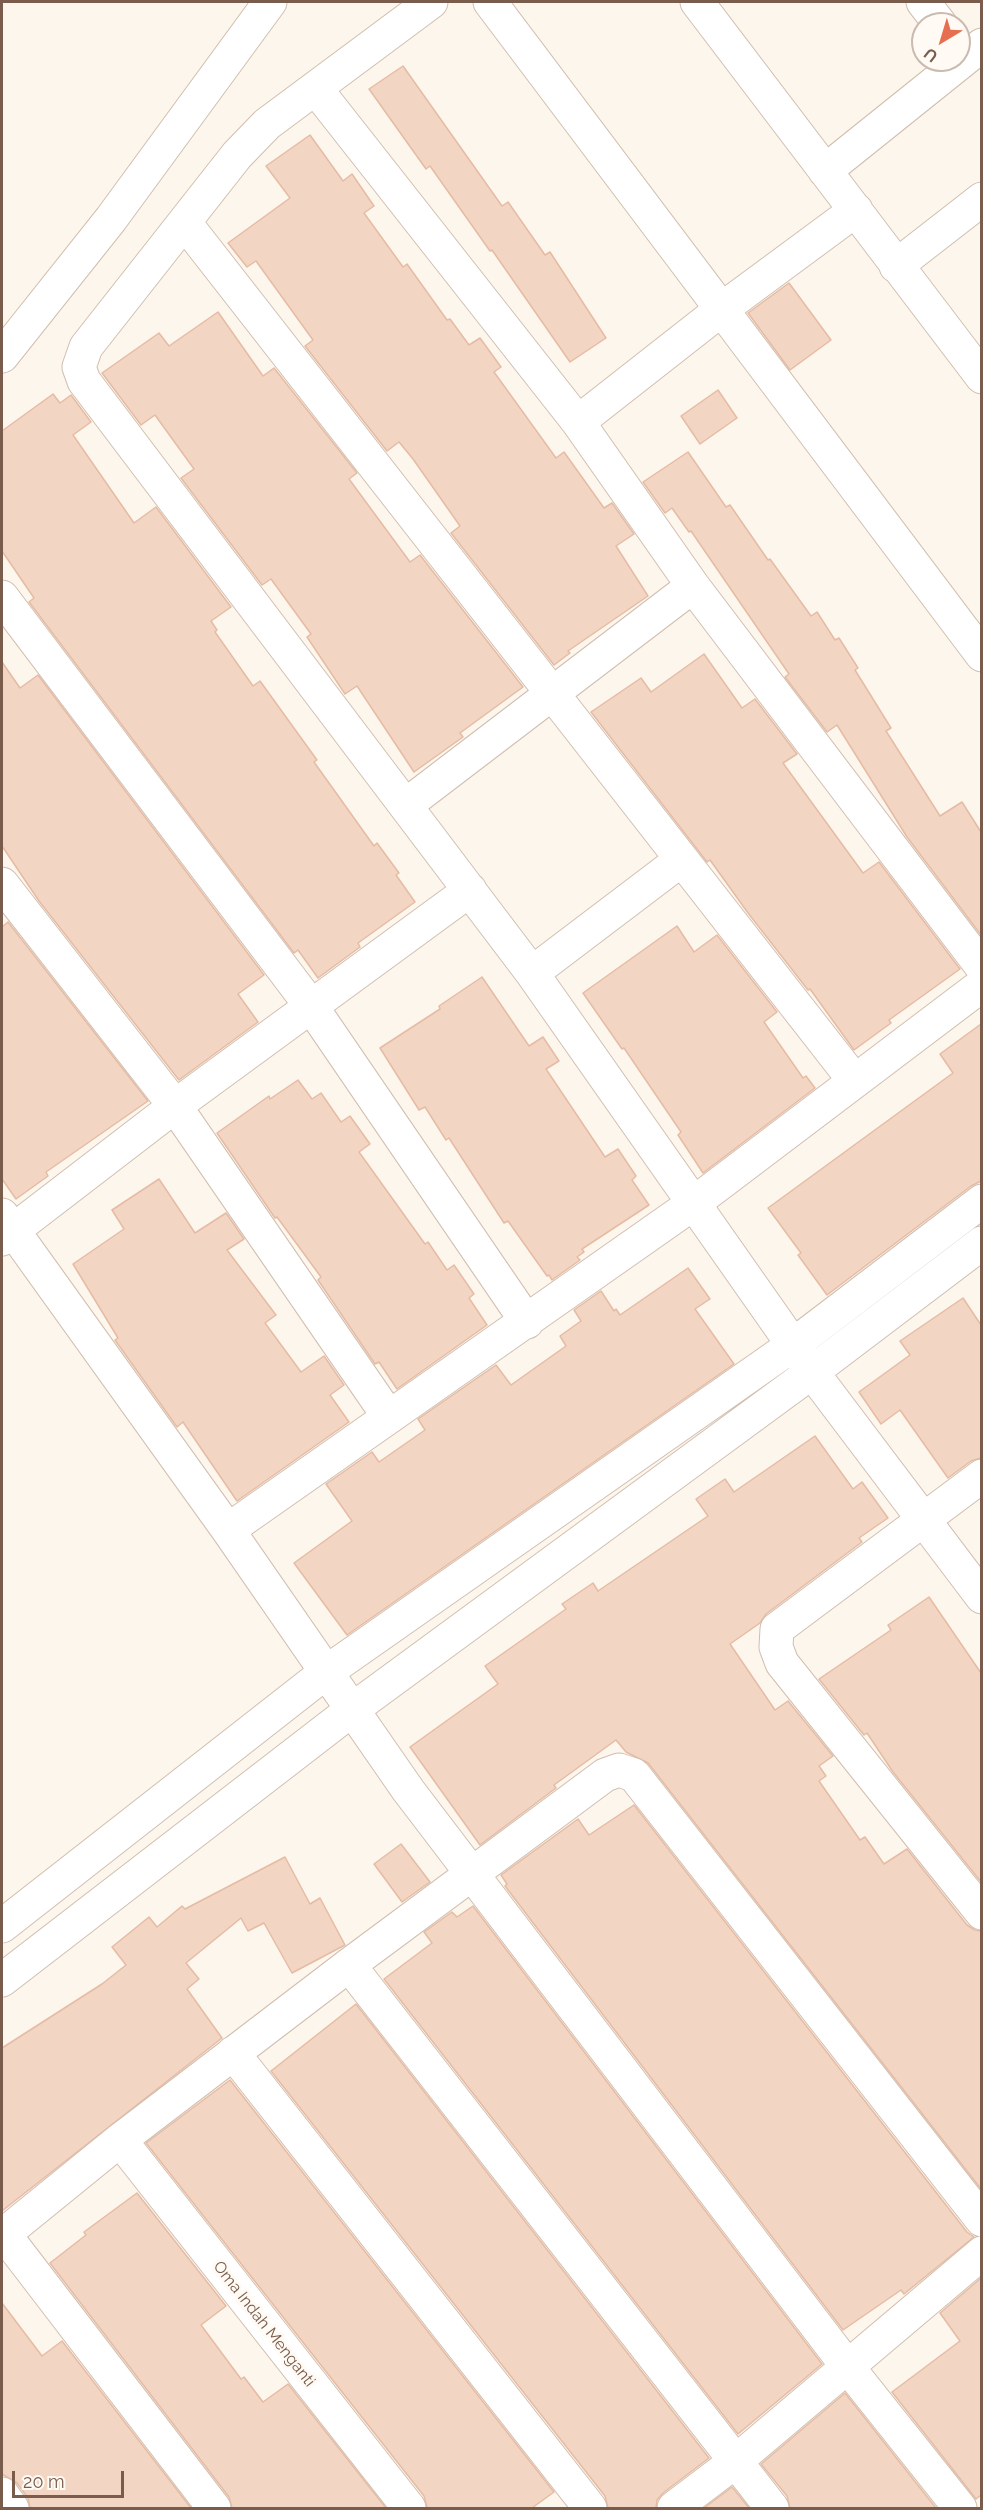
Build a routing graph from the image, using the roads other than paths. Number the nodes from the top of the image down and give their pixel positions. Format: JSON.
{"nodes":[{"id":1,"x":270,"y":2,"type":"edge"},
{"id":2,"x":431,"y":2,"type":"edge"},
{"id":3,"x":490,"y":2,"type":"edge"},
{"id":4,"x":697,"y":2,"type":"edge"},
{"id":5,"x":972,"y":57,"type":"edge"},
{"id":6,"x":316,"y":89,"type":"junction"},
{"id":7,"x":825,"y":171,"type":"junction"},
{"id":8,"x":981,"y":199,"type":"edge"},
{"id":9,"x":856,"y":210,"type":"junction"},
{"id":10,"x":185,"y":224,"type":"junction"},
{"id":11,"x":896,"y":266,"type":"junction"},
{"id":12,"x":722,"y":309,"type":"junction"},
{"id":13,"x":2,"y":356,"type":"edge"},
{"id":14,"x":981,"y":377,"type":"edge"},
{"id":15,"x":578,"y":422,"type":"junction"},
{"id":16,"x":693,"y":586,"type":"junction"},
{"id":17,"x":2,"y":597,"type":"edge"},
{"id":18,"x":981,"y":655,"type":"edge"},
{"id":19,"x":552,"y":695,"type":"junction"},
{"id":20,"x":406,"y":805,"type":"junction"},
{"id":21,"x":681,"y":860,"type":"junction"},
{"id":22,"x":2,"y":884,"type":"edge"},
{"id":23,"x":470,"y":890,"type":"junction"},
{"id":24,"x":981,"y":967,"type":"edge"},
{"id":25,"x":532,"y":973,"type":"junction"},
{"id":26,"x":981,"y":985,"type":"edge"},
{"id":27,"x":311,"y":1006,"type":"junction"},
{"id":28,"x":854,"y":1080,"type":"junction"},
{"id":29,"x":175,"y":1106,"type":"junction"},
{"id":30,"x":981,"y":1201,"type":"edge"},
{"id":31,"x":694,"y":1203,"type":"junction"},
{"id":32,"x":5,"y":1228,"type":"edge"},
{"id":33,"x":981,"y":1244,"type":"edge"},
{"id":34,"x":527,"y":1322,"type":"junction"},
{"id":35,"x":793,"y":1345,"type":"junction"},
{"id":36,"x":812,"y":1372,"type":"junction"},
{"id":37,"x":389,"y":1417,"type":"junction"},
{"id":38,"x":981,"y":1476,"type":"edge"},
{"id":39,"x":921,"y":1520,"type":"junction"},
{"id":40,"x":228,"y":1530,"type":"junction"},
{"id":41,"x":981,"y":1597,"type":"edge"},
{"id":42,"x":326,"y":1673,"type":"junction"},
{"id":43,"x":353,"y":1709,"type":"junction"},
{"id":44,"x":473,"y":1872,"type":"junction"},
{"id":45,"x":981,"y":1913,"type":"edge"},
{"id":46,"x":2,"y":1926,"type":"edge"},
{"id":47,"x":349,"y":1965,"type":"junction"},
{"id":48,"x":2,"y":1980,"type":"edge"},
{"id":49,"x":233,"y":2053,"type":"junction"},
{"id":50,"x":120,"y":2140,"type":"junction"},
{"id":51,"x":981,"y":2220,"type":"edge"},
{"id":52,"x":3,"y":2235,"type":"edge"},
{"id":53,"x":981,"y":2253,"type":"edge"},
{"id":54,"x":847,"y":2366,"type":"junction"},
{"id":55,"x":736,"y":2460,"type":"junction"},
{"id":56,"x":2,"y":2494,"type":"edge"},
{"id":57,"x":12,"y":2508,"type":"edge"},
{"id":58,"x":214,"y":2508,"type":"edge"},
{"id":59,"x":409,"y":2508,"type":"edge"},
{"id":60,"x":590,"y":2508,"type":"edge"},
{"id":61,"x":674,"y":2508,"type":"edge"},
{"id":62,"x":772,"y":2508,"type":"edge"},
{"id":63,"x":960,"y":2508,"type":"edge"}],
"edges":[{"from":1,"to":13,"type":"street"},
{"from":2,"to":6,"type":"street"},
{"from":3,"to":12,"type":"street"},
{"from":4,"to":7,"type":"street"},
{"from":5,"to":7,"type":"street"},
{"from":6,"to":10,"type":"street"},
{"from":6,"to":15,"type":"street"},
{"from":7,"to":9,"type":"street"},
{"from":8,"to":11,"type":"street"},
{"from":9,"to":11,"type":"street"},
{"from":9,"to":12,"type":"street"},
{"from":10,"to":19,"type":"street"},
{"from":10,"to":20,"type":"street"},
{"from":11,"to":14,"type":"street"},
{"from":12,"to":15,"type":"street"},
{"from":12,"to":18,"type":"street"},
{"from":15,"to":16,"type":"street"},
{"from":16,"to":19,"type":"street"},
{"from":16,"to":24,"type":"street"},
{"from":17,"to":27,"type":"street"},
{"from":19,"to":20,"type":"street"},
{"from":19,"to":21,"type":"street"},
{"from":20,"to":23,"type":"street"},
{"from":21,"to":25,"type":"street"},
{"from":21,"to":28,"type":"street"},
{"from":22,"to":29,"type":"street"},
{"from":23,"to":25,"type":"street"},
{"from":23,"to":27,"type":"street"},
{"from":25,"to":31,"type":"street"},
{"from":26,"to":28,"type":"street"},
{"from":27,"to":29,"type":"street"},
{"from":27,"to":34,"type":"street"},
{"from":28,"to":31,"type":"street"},
{"from":29,"to":32,"type":"street"},
{"from":29,"to":37,"type":"street"},
{"from":30,"to":35,"type":"street"},
{"from":31,"to":34,"type":"street"},
{"from":31,"to":35,"type":"street"},
{"from":32,"to":40,"type":"street"},
{"from":33,"to":36,"type":"street"},
{"from":34,"to":37,"type":"street"},
{"from":35,"to":36,"type":"street"},
{"from":35,"to":42,"type":"street"},
{"from":36,"to":39,"type":"street"},
{"from":36,"to":43,"type":"street"},
{"from":37,"to":40,"type":"street"},
{"from":38,"to":39,"type":"street"},
{"from":39,"to":41,"type":"street"},
{"from":39,"to":45,"type":"street"},
{"from":40,"to":42,"type":"street"},
{"from":42,"to":43,"type":"street"},
{"from":42,"to":46,"type":"street"},
{"from":43,"to":44,"type":"street"},
{"from":43,"to":48,"type":"street"},
{"from":44,"to":47,"type":"street"},
{"from":44,"to":51,"type":"street"},
{"from":44,"to":54,"type":"street"},
{"from":47,"to":49,"type":"street"},
{"from":47,"to":55,"type":"street"},
{"from":49,"to":50,"type":"street"},
{"from":49,"to":60,"type":"street"},
{"from":50,"to":52,"type":"street"},
{"from":50,"to":59,"type":"street","name":"Oma Indah Menganti"},
{"from":52,"to":58,"type":"street"},
{"from":53,"to":54,"type":"street"},
{"from":54,"to":55,"type":"street"},
{"from":54,"to":63,"type":"street"},
{"from":55,"to":61,"type":"street"},
{"from":55,"to":62,"type":"street"},
{"from":56,"to":57,"type":"street"}]}
